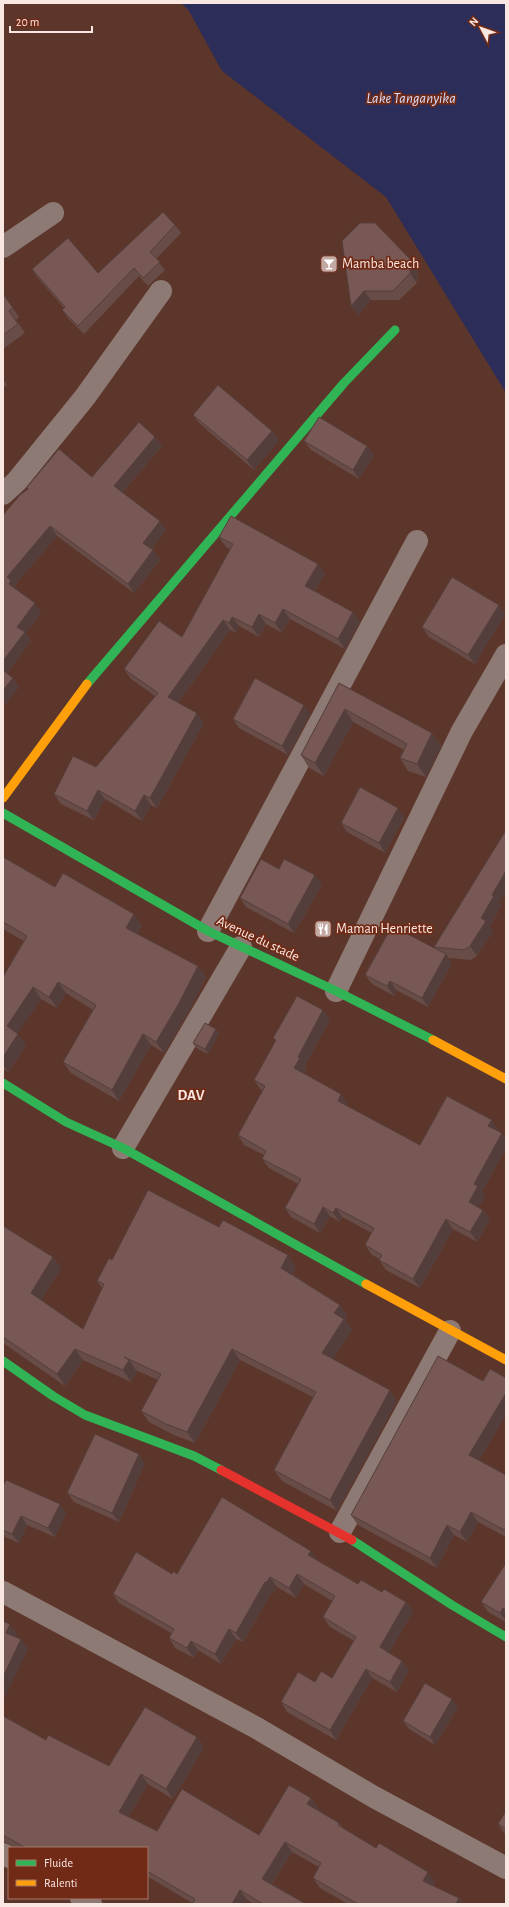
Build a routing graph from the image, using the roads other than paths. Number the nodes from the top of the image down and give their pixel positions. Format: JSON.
{"nodes":[{"id":1,"x":53,"y":213,"type":"dead end"},
{"id":2,"x":3,"y":247,"type":"edge"},
{"id":3,"x":161,"y":291,"type":"dead end"},
{"id":4,"x":395,"y":330,"type":"dead end"},
{"id":5,"x":3,"y":494,"type":"edge"},
{"id":6,"x":417,"y":541,"type":"dead end"},
{"id":7,"x":506,"y":654,"type":"edge"},
{"id":8,"x":3,"y":798,"type":"edge"},
{"id":9,"x":3,"y":813,"type":"edge"},
{"id":10,"x":208,"y":930,"type":"junction"},
{"id":11,"x":241,"y":947,"type":"junction"},
{"id":12,"x":336,"y":991,"type":"junction"},
{"id":13,"x":506,"y":1079,"type":"edge"},
{"id":14,"x":3,"y":1083,"type":"edge"},
{"id":15,"x":123,"y":1148,"type":"junction"},
{"id":16,"x":450,"y":1331,"type":"junction"},
{"id":17,"x":3,"y":1360,"type":"edge"},
{"id":18,"x":506,"y":1360,"type":"edge"},
{"id":19,"x":340,"y":1532,"type":"junction"},
{"id":20,"x":3,"y":1592,"type":"edge"},
{"id":21,"x":506,"y":1637,"type":"edge"},
{"id":22,"x":506,"y":1868,"type":"edge"}],
"edges":[{"from":1,"to":2,"type":"street"},
{"from":3,"to":5,"type":"street"},
{"from":4,"to":8,"type":"street"},
{"from":6,"to":10,"type":"street"},
{"from":7,"to":12,"type":"street"},
{"from":9,"to":10,"type":"street","name":"Avenue du stade"},
{"from":10,"to":11,"type":"street","name":"Avenue du stade"},
{"from":11,"to":12,"type":"street","name":"Avenue du stade"},
{"from":11,"to":15,"type":"street"},
{"from":12,"to":13,"type":"street","name":"Avenue du stade"},
{"from":14,"to":15,"type":"street"},
{"from":15,"to":16,"type":"street"},
{"from":16,"to":18,"type":"street"},
{"from":16,"to":19,"type":"street"},
{"from":17,"to":19,"type":"street"},
{"from":19,"to":21,"type":"street"},
{"from":20,"to":22,"type":"street"}]}
